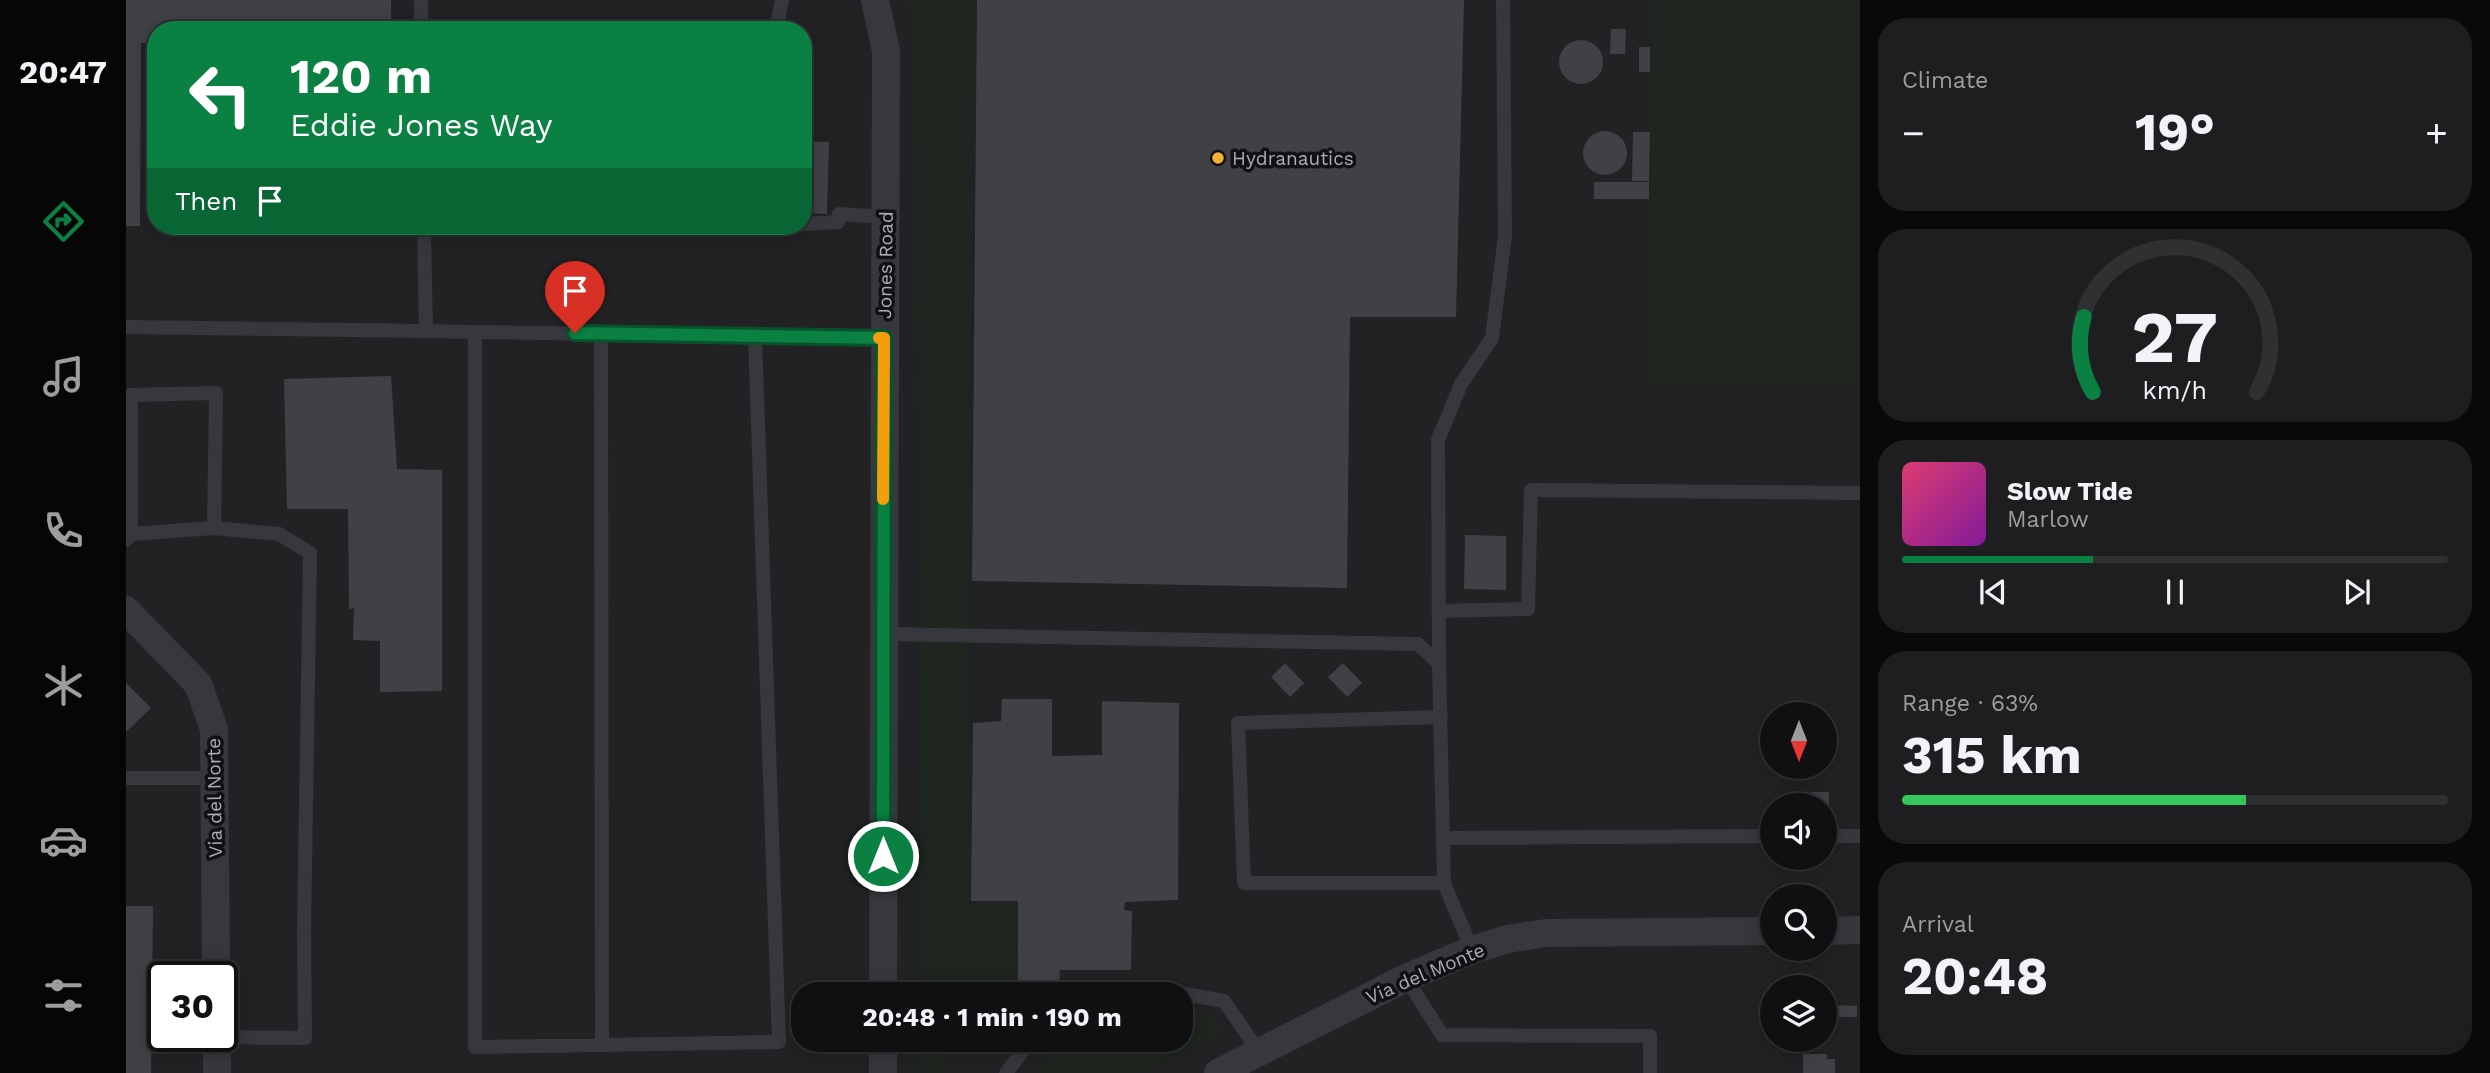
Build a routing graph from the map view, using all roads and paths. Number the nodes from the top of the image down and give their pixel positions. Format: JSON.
{"nodes":[{"id":1,"x":421,"y":0,"type":"edge"},
{"id":2,"x":782,"y":0,"type":"edge"},
{"id":3,"x":875,"y":0,"type":"edge"},
{"id":4,"x":1503,"y":0,"type":"edge"},
{"id":5,"x":421,"y":21,"type":"edge"},
{"id":6,"x":778,"y":21,"type":"edge"},
{"id":7,"x":885,"y":217,"type":"junction"},
{"id":8,"x":812,"y":223,"type":"edge"},
{"id":9,"x":424,"y":235,"type":"edge"},
{"id":10,"x":126,"y":327,"type":"edge"},
{"id":11,"x":426,"y":331,"type":"junction"},
{"id":12,"x":475,"y":332,"type":"junction"},
{"id":13,"x":600,"y":334,"type":"junction"},
{"id":14,"x":755,"y":336,"type":"junction"},
{"id":15,"x":884,"y":338,"type":"junction"},
{"id":16,"x":1860,"y":493,"type":"edge"},
{"id":17,"x":214,"y":528,"type":"junction"},
{"id":18,"x":129,"y":537,"type":"edge"},
{"id":19,"x":126,"y":610,"type":"edge"},
{"id":20,"x":1439,"y":611,"type":"junction"},
{"id":21,"x":883,"y":634,"type":"junction"},
{"id":22,"x":1439,"y":664,"type":"junction"},
{"id":23,"x":1441,"y":718,"type":"junction"},
{"id":24,"x":126,"y":778,"type":"edge"},
{"id":25,"x":214,"y":778,"type":"junction"},
{"id":26,"x":1760,"y":836,"type":"edge"},
{"id":27,"x":1837,"y":836,"type":"edge"},
{"id":28,"x":1860,"y":836,"type":"edge"},
{"id":29,"x":1443,"y":838,"type":"junction"},
{"id":30,"x":1444,"y":883,"type":"junction"},
{"id":31,"x":1860,"y":930,"type":"edge"},
{"id":32,"x":1760,"y":931,"type":"edge"},
{"id":33,"x":1837,"y":931,"type":"edge"},
{"id":34,"x":1472,"y":950,"type":"junction"},
{"id":35,"x":216,"y":961,"type":"edge"},
{"id":36,"x":1406,"y":978,"type":"junction"},
{"id":37,"x":883,"y":982,"type":"edge"},
{"id":38,"x":1193,"y":996,"type":"edge"},
{"id":39,"x":238,"y":1036,"type":"edge"},
{"id":40,"x":602,"y":1044,"type":"junction"},
{"id":41,"x":217,"y":1052,"type":"edge"},
{"id":42,"x":883,"y":1052,"type":"edge"},
{"id":43,"x":1022,"y":1052,"type":"edge"},
{"id":44,"x":1259,"y":1052,"type":"junction"},
{"id":45,"x":217,"y":1073,"type":"edge"},
{"id":46,"x":884,"y":1073,"type":"edge"},
{"id":47,"x":1006,"y":1073,"type":"edge"},
{"id":48,"x":1218,"y":1073,"type":"edge"},
{"id":49,"x":1650,"y":1073,"type":"edge"}],
"edges":[{"from":1,"to":5,"type":"lane"},
{"from":2,"to":6,"type":"lane"},
{"from":3,"to":7,"type":"street","name":"Jones Road"},
{"from":4,"to":20,"type":"lane"},
{"from":7,"to":8,"type":"lane"},
{"from":7,"to":15,"type":"street","name":"Jones Road"},
{"from":9,"to":11,"type":"lane"},
{"from":10,"to":11,"type":"lane"},
{"from":11,"to":12,"type":"lane"},
{"from":12,"to":13,"type":"lane"},
{"from":12,"to":40,"type":"lane"},
{"from":13,"to":14,"type":"lane"},
{"from":13,"to":40,"type":"lane"},
{"from":14,"to":15,"type":"lane"},
{"from":14,"to":40,"type":"lane"},
{"from":15,"to":21,"type":"street","name":"Jones Road"},
{"from":16,"to":20,"type":"lane"},
{"from":17,"to":18,"type":"lane"},
{"from":17,"to":18,"type":"lane"},
{"from":17,"to":39,"type":"lane"},
{"from":19,"to":25,"type":"street","name":"Via del Norte"},
{"from":20,"to":22,"type":"lane"},
{"from":21,"to":22,"type":"lane"},
{"from":21,"to":37,"type":"street","name":"Jones Road"},
{"from":22,"to":23,"type":"lane"},
{"from":23,"to":29,"type":"lane"},
{"from":23,"to":30,"type":"lane"},
{"from":24,"to":25,"type":"lane"},
{"from":25,"to":35,"type":"street","name":"Via del Norte"},
{"from":26,"to":29,"type":"lane"},
{"from":27,"to":28,"type":"lane"},
{"from":29,"to":30,"type":"lane"},
{"from":30,"to":34,"type":"lane"},
{"from":31,"to":33,"type":"street"},
{"from":32,"to":34,"type":"street","name":"Via del Monte"},
{"from":34,"to":36,"type":"street","name":"Via del Monte"},
{"from":36,"to":44,"type":"street","name":"Via del Monte"},
{"from":36,"to":49,"type":"lane"},
{"from":38,"to":44,"type":"lane"},
{"from":41,"to":45,"type":"street"},
{"from":42,"to":46,"type":"street"},
{"from":43,"to":47,"type":"lane"},
{"from":44,"to":48,"type":"street","name":"Via del Monte"}]}
